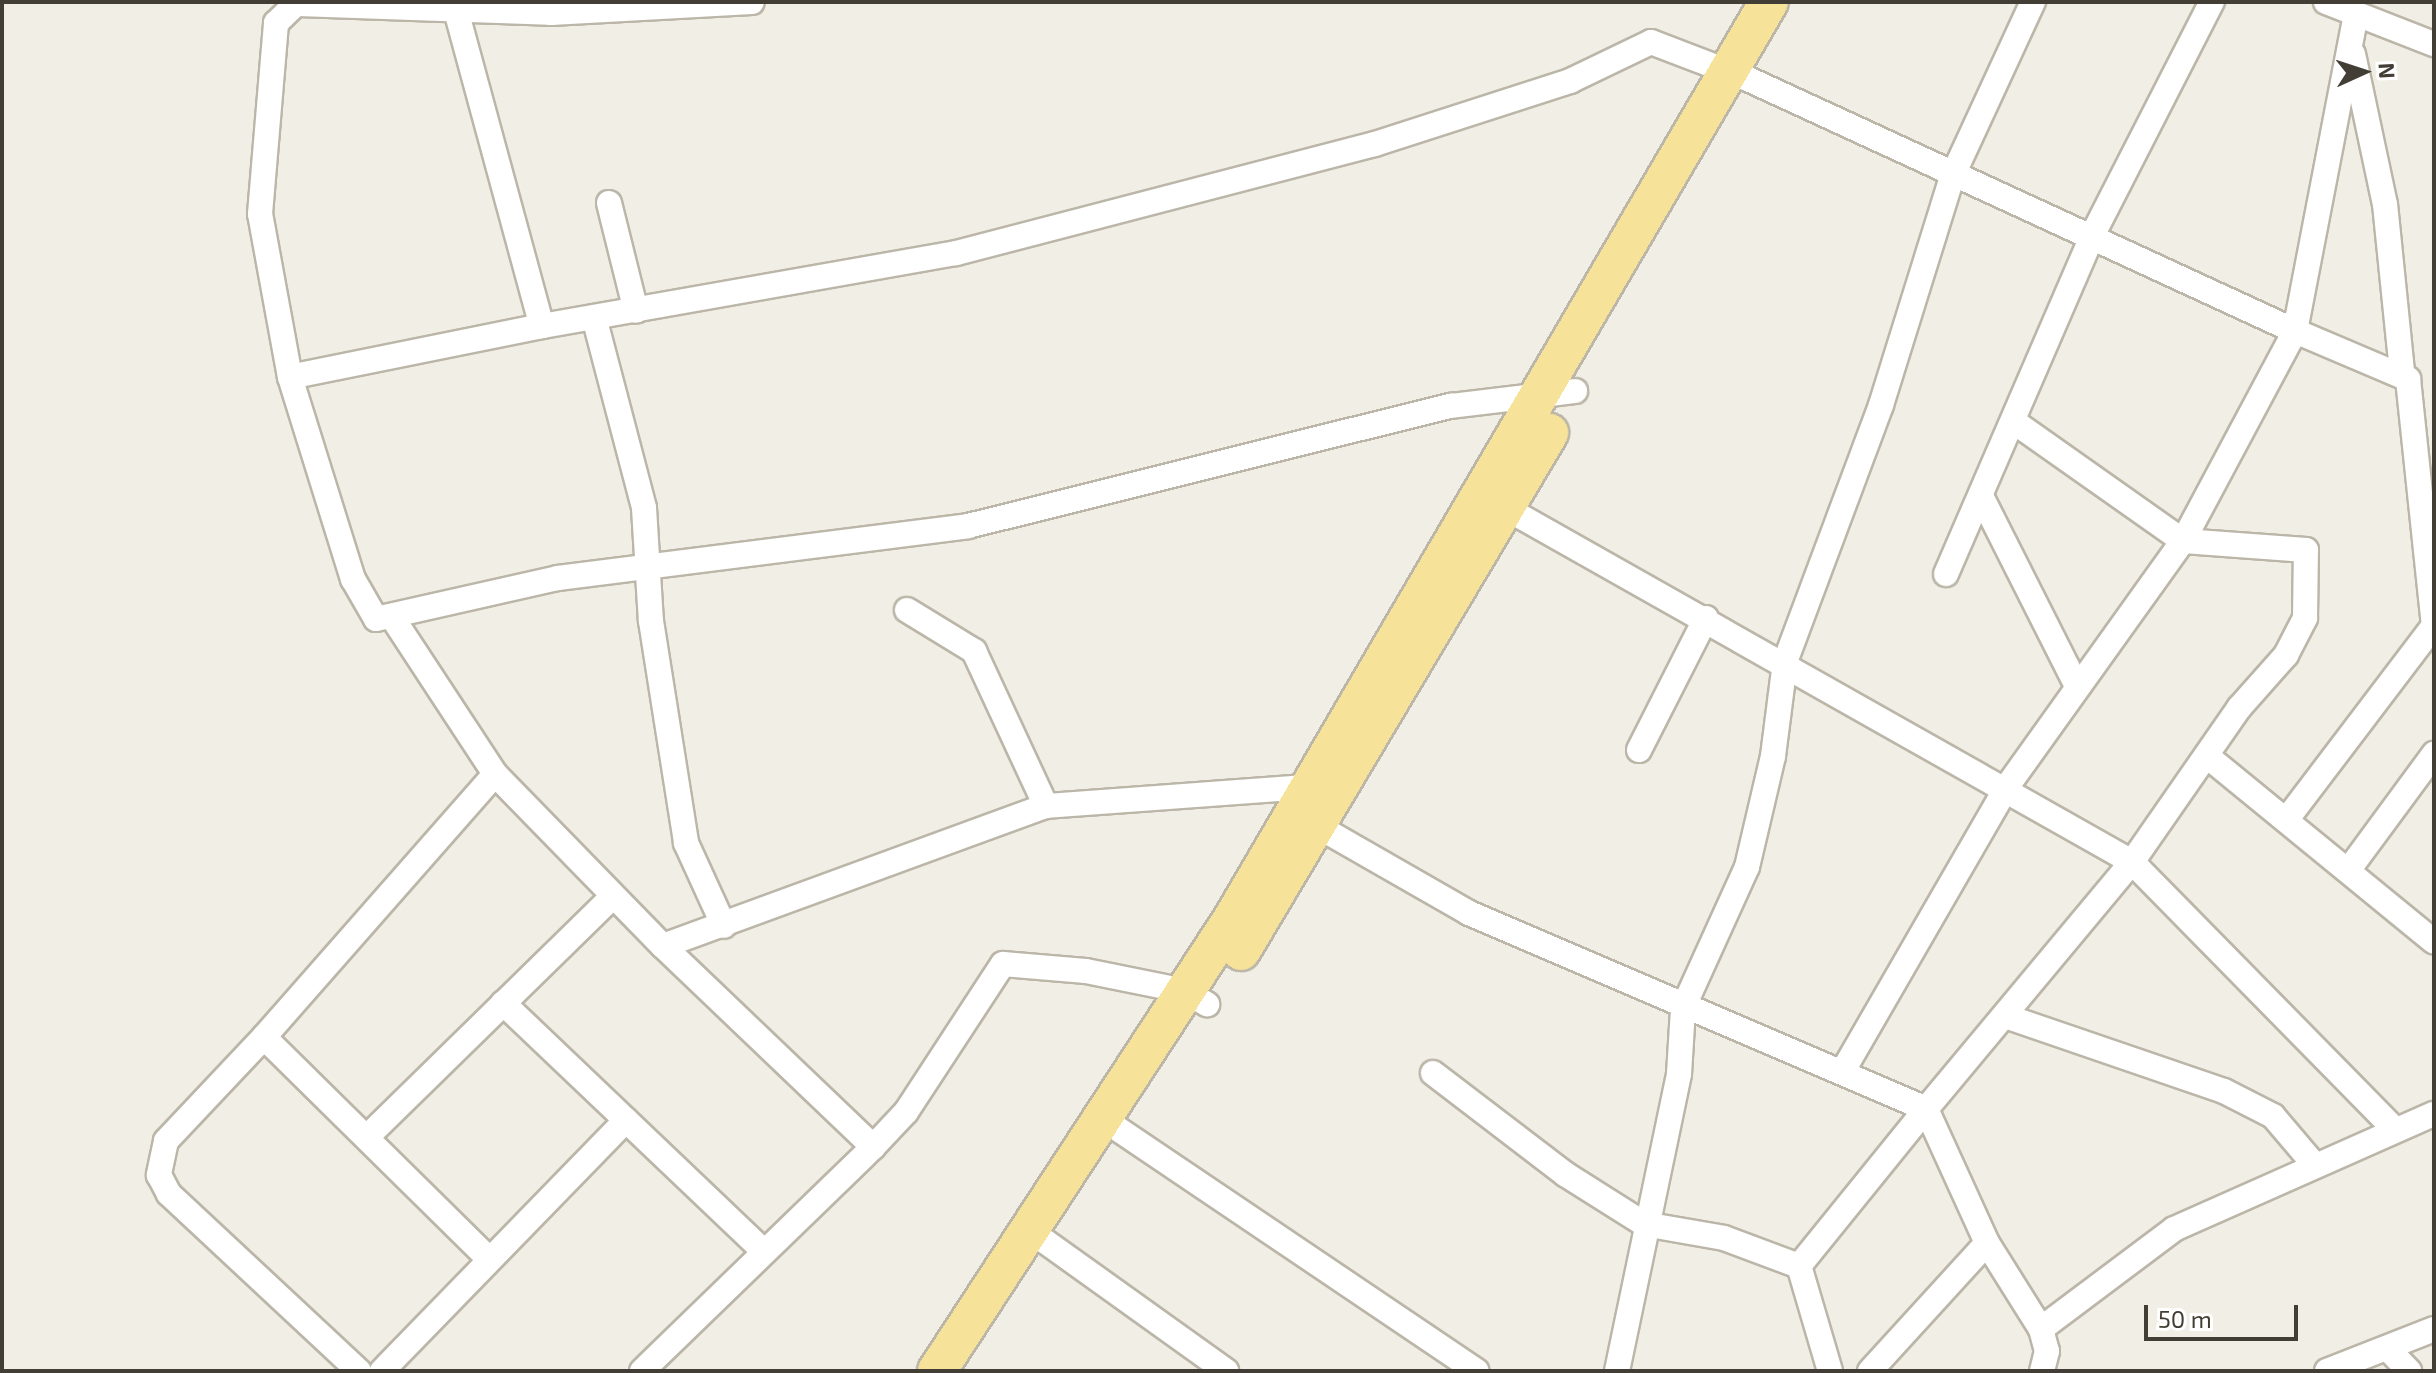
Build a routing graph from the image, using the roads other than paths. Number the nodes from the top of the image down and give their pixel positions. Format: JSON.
{"nodes":[{"id":1,"x":752,"y":2,"type":"edge"},
{"id":2,"x":1769,"y":2,"type":"edge"},
{"id":3,"x":1795,"y":2,"type":"edge"},
{"id":4,"x":2033,"y":2,"type":"edge"},
{"id":5,"x":2212,"y":2,"type":"edge"},
{"id":6,"x":2326,"y":2,"type":"edge"},
{"id":7,"x":552,"y":7,"type":"edge"},
{"id":8,"x":443,"y":10,"type":"edge"},
{"id":9,"x":2356,"y":14,"type":"junction"},
{"id":10,"x":2350,"y":42,"type":"junction"},
{"id":11,"x":2434,"y":44,"type":"edge"},
{"id":12,"x":1735,"y":76,"type":"junction"},
{"id":13,"x":1952,"y":177,"type":"junction"},
{"id":14,"x":609,"y":203,"type":"dead end"},
{"id":15,"x":2092,"y":236,"type":"junction"},
{"id":16,"x":636,"y":311,"type":"junction"},
{"id":17,"x":594,"y":317,"type":"junction"},
{"id":18,"x":542,"y":326,"type":"junction"},
{"id":19,"x":2295,"y":331,"type":"junction"},
{"id":20,"x":2402,"y":371,"type":"junction"},
{"id":21,"x":290,"y":377,"type":"junction"},
{"id":22,"x":1561,"y":390,"type":"junction"},
{"id":23,"x":2013,"y":421,"type":"junction"},
{"id":24,"x":1983,"y":500,"type":"junction"},
{"id":25,"x":1496,"y":502,"type":"junction"},
{"id":26,"x":2183,"y":541,"type":"junction"},
{"id":27,"x":648,"y":566,"type":"junction"},
{"id":28,"x":1946,"y":574,"type":"dead end"},
{"id":29,"x":907,"y":610,"type":"dead end"},
{"id":30,"x":1706,"y":618,"type":"junction"},
{"id":31,"x":394,"y":620,"type":"junction"},
{"id":32,"x":2434,"y":625,"type":"edge"},
{"id":33,"x":1785,"y":662,"type":"junction"},
{"id":34,"x":2075,"y":682,"type":"junction"},
{"id":35,"x":1639,"y":750,"type":"dead end"},
{"id":36,"x":2434,"y":754,"type":"edge"},
{"id":37,"x":2207,"y":756,"type":"junction"},
{"id":38,"x":495,"y":774,"type":"junction"},
{"id":39,"x":2006,"y":788,"type":"junction"},
{"id":40,"x":1315,"y":804,"type":"junction"},
{"id":41,"x":1046,"y":806,"type":"junction"},
{"id":42,"x":2287,"y":819,"type":"junction"},
{"id":43,"x":2132,"y":862,"type":"junction"},
{"id":44,"x":2350,"y":868,"type":"junction"},
{"id":45,"x":613,"y":896,"type":"junction"},
{"id":46,"x":724,"y":926,"type":"junction"},
{"id":47,"x":2433,"y":939,"type":"edge"},
{"id":48,"x":663,"y":946,"type":"junction"},
{"id":49,"x":1196,"y":998,"type":"junction"},
{"id":50,"x":503,"y":1003,"type":"junction"},
{"id":51,"x":1683,"y":1008,"type":"junction"},
{"id":52,"x":2005,"y":1016,"type":"junction"},
{"id":53,"x":264,"y":1037,"type":"junction"},
{"id":54,"x":1844,"y":1069,"type":"junction"},
{"id":55,"x":1433,"y":1073,"type":"dead end"},
{"id":56,"x":1926,"y":1109,"type":"junction"},
{"id":57,"x":2434,"y":1114,"type":"edge"},
{"id":58,"x":626,"y":1120,"type":"junction"},
{"id":59,"x":1115,"y":1125,"type":"junction"},
{"id":60,"x":2394,"y":1129,"type":"junction"},
{"id":61,"x":367,"y":1137,"type":"junction"},
{"id":62,"x":873,"y":1147,"type":"junction"},
{"id":63,"x":2313,"y":1163,"type":"junction"},
{"id":64,"x":1644,"y":1224,"type":"junction"},
{"id":65,"x":1042,"y":1238,"type":"junction"},
{"id":66,"x":1987,"y":1243,"type":"junction"},
{"id":67,"x":762,"y":1250,"type":"junction"},
{"id":68,"x":489,"y":1259,"type":"junction"},
{"id":69,"x":1799,"y":1266,"type":"junction"},
{"id":70,"x":2041,"y":1329,"type":"junction"},
{"id":71,"x":2434,"y":1329,"type":"edge"},
{"id":72,"x":2387,"y":1348,"type":"junction"},
{"id":73,"x":359,"y":1371,"type":"edge"},
{"id":74,"x":382,"y":1371,"type":"edge"},
{"id":75,"x":642,"y":1371,"type":"edge"},
{"id":76,"x":937,"y":1371,"type":"edge"},
{"id":77,"x":965,"y":1371,"type":"edge"},
{"id":78,"x":1226,"y":1371,"type":"edge"},
{"id":79,"x":1477,"y":1371,"type":"edge"},
{"id":80,"x":1617,"y":1371,"type":"edge"},
{"id":81,"x":1830,"y":1371,"type":"edge"},
{"id":82,"x":1870,"y":1371,"type":"edge"},
{"id":83,"x":2042,"y":1371,"type":"edge"},
{"id":84,"x":2327,"y":1371,"type":"edge"},
{"id":85,"x":2409,"y":1371,"type":"edge"}],
"edges":[{"from":1,"to":7,"type":"street"},
{"from":2,"to":12,"type":"main road"},
{"from":3,"to":12,"type":"main road"},
{"from":4,"to":13,"type":"street"},
{"from":5,"to":15,"type":"street"},
{"from":6,"to":9,"type":"street"},
{"from":7,"to":8,"type":"street"},
{"from":8,"to":18,"type":"street"},
{"from":8,"to":21,"type":"street"},
{"from":9,"to":10,"type":"street"},
{"from":9,"to":11,"type":"street"},
{"from":10,"to":19,"type":"street"},
{"from":10,"to":20,"type":"street"},
{"from":12,"to":13,"type":"street"},
{"from":12,"to":16,"type":"street"},
{"from":12,"to":22,"type":"main road"},
{"from":13,"to":15,"type":"street"},
{"from":13,"to":33,"type":"street"},
{"from":14,"to":16,"type":"street"},
{"from":15,"to":19,"type":"street"},
{"from":15,"to":23,"type":"street"},
{"from":16,"to":17,"type":"street"},
{"from":17,"to":18,"type":"street"},
{"from":17,"to":27,"type":"street"},
{"from":18,"to":21,"type":"street"},
{"from":19,"to":20,"type":"street"},
{"from":19,"to":26,"type":"street"},
{"from":20,"to":32,"type":"street"},
{"from":21,"to":31,"type":"street"},
{"from":22,"to":25,"type":"main road"},
{"from":22,"to":27,"type":"street"},
{"from":23,"to":24,"type":"street"},
{"from":23,"to":26,"type":"street"},
{"from":24,"to":28,"type":"street"},
{"from":24,"to":34,"type":"street"},
{"from":25,"to":30,"type":"street"},
{"from":25,"to":40,"type":"main road"},
{"from":26,"to":34,"type":"street"},
{"from":26,"to":37,"type":"street"},
{"from":27,"to":31,"type":"street"},
{"from":27,"to":46,"type":"street"},
{"from":29,"to":41,"type":"street"},
{"from":30,"to":33,"type":"street"},
{"from":30,"to":35,"type":"street"},
{"from":31,"to":38,"type":"street"},
{"from":32,"to":42,"type":"street"},
{"from":33,"to":39,"type":"street"},
{"from":33,"to":51,"type":"street"},
{"from":34,"to":39,"type":"street"},
{"from":36,"to":44,"type":"street"},
{"from":37,"to":42,"type":"street"},
{"from":37,"to":43,"type":"street"},
{"from":38,"to":45,"type":"street"},
{"from":38,"to":53,"type":"street"},
{"from":39,"to":43,"type":"street"},
{"from":39,"to":54,"type":"street"},
{"from":40,"to":41,"type":"street"},
{"from":40,"to":49,"type":"main road"},
{"from":40,"to":51,"type":"street"},
{"from":41,"to":46,"type":"street"},
{"from":42,"to":44,"type":"street"},
{"from":43,"to":52,"type":"street"},
{"from":43,"to":60,"type":"street"},
{"from":44,"to":47,"type":"street"},
{"from":45,"to":48,"type":"street"},
{"from":45,"to":50,"type":"street"},
{"from":46,"to":48,"type":"street"},
{"from":48,"to":62,"type":"street"},
{"from":49,"to":59,"type":"main road"},
{"from":49,"to":62,"type":"street"},
{"from":50,"to":58,"type":"street"},
{"from":50,"to":61,"type":"street"},
{"from":51,"to":54,"type":"street"},
{"from":51,"to":64,"type":"street"},
{"from":52,"to":56,"type":"street"},
{"from":52,"to":63,"type":"street"},
{"from":53,"to":61,"type":"street"},
{"from":53,"to":73,"type":"street"},
{"from":54,"to":56,"type":"street"},
{"from":55,"to":64,"type":"street"},
{"from":56,"to":66,"type":"street"},
{"from":56,"to":69,"type":"street"},
{"from":57,"to":60,"type":"street"},
{"from":58,"to":67,"type":"street"},
{"from":58,"to":68,"type":"street"},
{"from":59,"to":65,"type":"main road"},
{"from":59,"to":79,"type":"street"},
{"from":60,"to":63,"type":"street"},
{"from":61,"to":68,"type":"street"},
{"from":62,"to":67,"type":"street"},
{"from":63,"to":70,"type":"street"},
{"from":64,"to":69,"type":"street"},
{"from":64,"to":80,"type":"street"},
{"from":65,"to":76,"type":"main road"},
{"from":65,"to":77,"type":"main road"},
{"from":65,"to":78,"type":"street"},
{"from":66,"to":70,"type":"street"},
{"from":66,"to":82,"type":"street"},
{"from":67,"to":75,"type":"street"},
{"from":68,"to":74,"type":"street"},
{"from":69,"to":81,"type":"street"},
{"from":70,"to":83,"type":"street"},
{"from":71,"to":72,"type":"street"},
{"from":72,"to":84,"type":"street"},
{"from":72,"to":85,"type":"street"}]}
